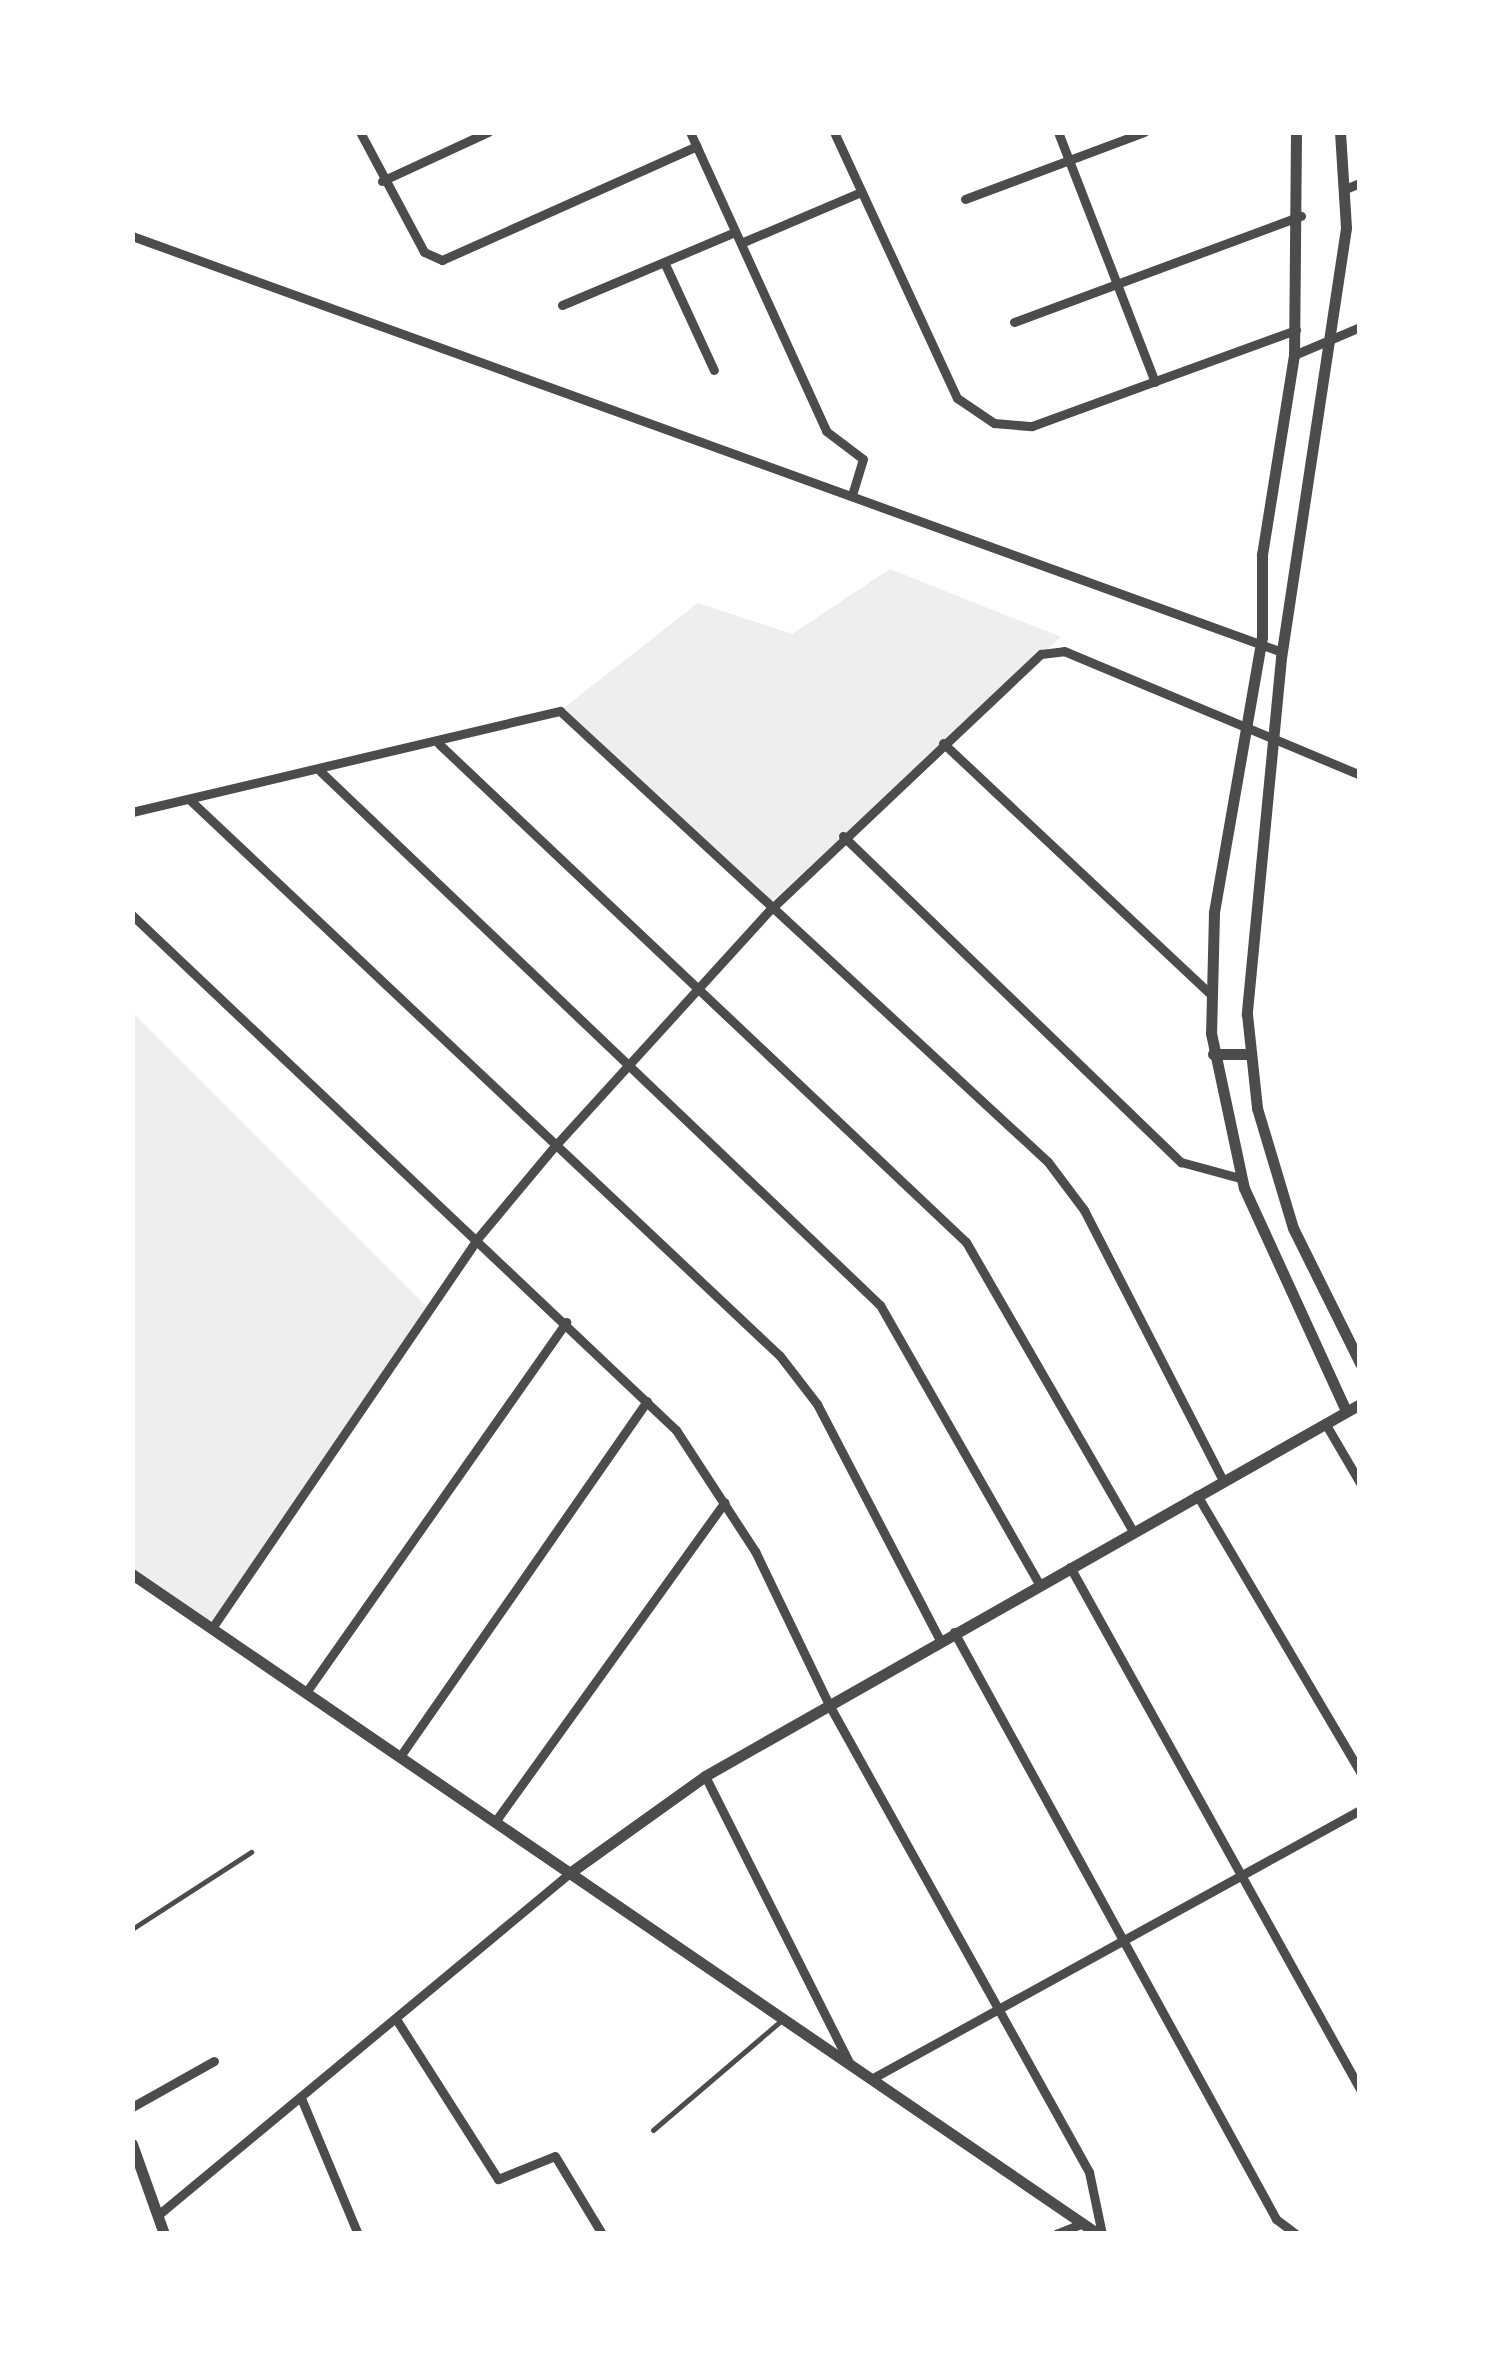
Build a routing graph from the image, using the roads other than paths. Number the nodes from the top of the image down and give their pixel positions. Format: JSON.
{"nodes":[{"id":1,"x":360,"y":132,"type":"edge"},
{"id":2,"x":488,"y":132,"type":"edge"},
{"id":3,"x":690,"y":132,"type":"edge"},
{"id":4,"x":834,"y":132,"type":"edge"},
{"id":5,"x":1058,"y":132,"type":"edge"},
{"id":6,"x":1144,"y":132,"type":"edge"},
{"id":7,"x":1296,"y":132,"type":"edge"},
{"id":8,"x":1340,"y":132,"type":"edge"},
{"id":9,"x":696,"y":146,"type":"junction"},
{"id":10,"x":1068,"y":161,"type":"junction"},
{"id":11,"x":382,"y":181,"type":"junction"},
{"id":12,"x":1360,"y":184,"type":"edge"},
{"id":13,"x":1344,"y":189,"type":"junction"},
{"id":14,"x":861,"y":192,"type":"junction"},
{"id":15,"x":965,"y":199,"type":"dead end"},
{"id":16,"x":1301,"y":216,"type":"junction"},
{"id":17,"x":735,"y":232,"type":"junction"},
{"id":18,"x":132,"y":236,"type":"edge"},
{"id":19,"x":741,"y":243,"type":"junction"},
{"id":20,"x":664,"y":262,"type":"junction"},
{"id":21,"x":1117,"y":284,"type":"junction"},
{"id":22,"x":562,"y":306,"type":"dead end"},
{"id":23,"x":1014,"y":322,"type":"dead end"},
{"id":24,"x":1360,"y":326,"type":"edge"},
{"id":25,"x":1296,"y":330,"type":"junction"},
{"id":26,"x":1334,"y":339,"type":"junction"},
{"id":27,"x":1294,"y":355,"type":"junction"},
{"id":28,"x":714,"y":370,"type":"dead end"},
{"id":29,"x":1155,"y":382,"type":"junction"},
{"id":30,"x":852,"y":496,"type":"junction"},
{"id":31,"x":1260,"y":643,"type":"junction"},
{"id":32,"x":1282,"y":652,"type":"junction"},
{"id":33,"x":1243,"y":724,"type":"junction"},
{"id":34,"x":1272,"y":738,"type":"junction"},
{"id":35,"x":943,"y":743,"type":"junction"},
{"id":36,"x":439,"y":744,"type":"junction"},
{"id":37,"x":320,"y":771,"type":"junction"},
{"id":38,"x":1360,"y":774,"type":"edge"},
{"id":39,"x":191,"y":801,"type":"junction"},
{"id":40,"x":132,"y":812,"type":"edge"},
{"id":41,"x":843,"y":836,"type":"junction"},
{"id":42,"x":770,"y":910,"type":"junction"},
{"id":43,"x":132,"y":915,"type":"edge"},
{"id":44,"x":697,"y":986,"type":"junction"},
{"id":45,"x":1210,"y":994,"type":"junction"},
{"id":46,"x":1213,"y":1054,"type":"junction"},
{"id":47,"x":1251,"y":1054,"type":"junction"},
{"id":48,"x":626,"y":1067,"type":"junction"},
{"id":49,"x":554,"y":1147,"type":"junction"},
{"id":50,"x":1240,"y":1178,"type":"junction"},
{"id":51,"x":478,"y":1239,"type":"junction"},
{"id":52,"x":566,"y":1322,"type":"junction"},
{"id":53,"x":1360,"y":1362,"type":"edge"},
{"id":54,"x":646,"y":1401,"type":"junction"},
{"id":55,"x":1360,"y":1404,"type":"edge"},
{"id":56,"x":1346,"y":1411,"type":"junction"},
{"id":57,"x":1325,"y":1423,"type":"junction"},
{"id":58,"x":1223,"y":1481,"type":"junction"},
{"id":59,"x":1360,"y":1482,"type":"edge"},
{"id":60,"x":1197,"y":1495,"type":"junction"},
{"id":61,"x":725,"y":1502,"type":"junction"},
{"id":62,"x":1133,"y":1531,"type":"junction"},
{"id":63,"x":1070,"y":1567,"type":"junction"},
{"id":64,"x":132,"y":1574,"type":"edge"},
{"id":65,"x":1039,"y":1584,"type":"junction"},
{"id":66,"x":212,"y":1628,"type":"junction"},
{"id":67,"x":954,"y":1632,"type":"junction"},
{"id":68,"x":940,"y":1640,"type":"junction"},
{"id":69,"x":308,"y":1692,"type":"junction"},
{"id":70,"x":828,"y":1703,"type":"junction"},
{"id":71,"x":402,"y":1754,"type":"junction"},
{"id":72,"x":1360,"y":1772,"type":"edge"},
{"id":73,"x":705,"y":1776,"type":"junction"},
{"id":74,"x":1360,"y":1810,"type":"edge"},
{"id":75,"x":497,"y":1819,"type":"junction"},
{"id":76,"x":251,"y":1852,"type":"dead end"},
{"id":77,"x":1245,"y":1870,"type":"junction"},
{"id":78,"x":572,"y":1872,"type":"junction"},
{"id":79,"x":132,"y":1929,"type":"edge"},
{"id":80,"x":1124,"y":1937,"type":"junction"},
{"id":81,"x":998,"y":2008,"type":"junction"},
{"id":82,"x":396,"y":2019,"type":"junction"},
{"id":83,"x":783,"y":2019,"type":"junction"},
{"id":84,"x":214,"y":2061,"type":"dead end"},
{"id":85,"x":849,"y":2062,"type":"junction"},
{"id":86,"x":873,"y":2078,"type":"junction"},
{"id":87,"x":1360,"y":2089,"type":"edge"},
{"id":88,"x":301,"y":2098,"type":"junction"},
{"id":89,"x":132,"y":2107,"type":"edge"},
{"id":90,"x":653,"y":2130,"type":"dead end"},
{"id":91,"x":132,"y":2144,"type":"edge"},
{"id":92,"x":158,"y":2216,"type":"junction"},
{"id":93,"x":1080,"y":2227,"type":"edge"},
{"id":94,"x":164,"y":2234,"type":"edge"},
{"id":95,"x":358,"y":2234,"type":"edge"},
{"id":96,"x":602,"y":2234,"type":"edge"},
{"id":97,"x":1056,"y":2234,"type":"edge"},
{"id":98,"x":1100,"y":2234,"type":"edge"},
{"id":99,"x":1296,"y":2234,"type":"edge"}],
"edges":[{"from":1,"to":11,"type":"street"},
{"from":2,"to":11,"type":"street"},
{"from":3,"to":9,"type":"street"},
{"from":4,"to":14,"type":"street"},
{"from":5,"to":10,"type":"street"},
{"from":6,"to":10,"type":"street"},
{"from":7,"to":16,"type":"street"},
{"from":8,"to":13,"type":"street"},
{"from":9,"to":11,"type":"street"},
{"from":9,"to":17,"type":"street"},
{"from":10,"to":15,"type":"street"},
{"from":10,"to":21,"type":"street"},
{"from":12,"to":13,"type":"street"},
{"from":13,"to":26,"type":"street"},
{"from":14,"to":19,"type":"street"},
{"from":14,"to":29,"type":"street"},
{"from":16,"to":21,"type":"street"},
{"from":16,"to":25,"type":"street"},
{"from":17,"to":19,"type":"street"},
{"from":17,"to":20,"type":"street"},
{"from":18,"to":30,"type":"street"},
{"from":19,"to":30,"type":"street"},
{"from":20,"to":22,"type":"street"},
{"from":20,"to":28,"type":"street"},
{"from":21,"to":23,"type":"street"},
{"from":21,"to":29,"type":"street"},
{"from":24,"to":26,"type":"street"},
{"from":25,"to":27,"type":"street"},
{"from":25,"to":29,"type":"street"},
{"from":26,"to":27,"type":"street"},
{"from":26,"to":32,"type":"street"},
{"from":27,"to":31,"type":"street"},
{"from":30,"to":31,"type":"street"},
{"from":31,"to":32,"type":"street"},
{"from":31,"to":33,"type":"street"},
{"from":32,"to":34,"type":"street"},
{"from":33,"to":34,"type":"street"},
{"from":33,"to":35,"type":"street"},
{"from":33,"to":45,"type":"street"},
{"from":34,"to":38,"type":"street"},
{"from":34,"to":47,"type":"street"},
{"from":35,"to":41,"type":"street"},
{"from":35,"to":45,"type":"street"},
{"from":36,"to":37,"type":"street"},
{"from":36,"to":42,"type":"street"},
{"from":36,"to":44,"type":"street"},
{"from":37,"to":39,"type":"street"},
{"from":37,"to":48,"type":"street"},
{"from":39,"to":40,"type":"street"},
{"from":39,"to":49,"type":"street"},
{"from":41,"to":42,"type":"street"},
{"from":41,"to":50,"type":"street"},
{"from":42,"to":44,"type":"street"},
{"from":42,"to":58,"type":"street"},
{"from":43,"to":51,"type":"street"},
{"from":44,"to":48,"type":"street"},
{"from":44,"to":62,"type":"street"},
{"from":45,"to":46,"type":"street"},
{"from":46,"to":47,"type":"street"},
{"from":46,"to":50,"type":"street"},
{"from":47,"to":53,"type":"street"},
{"from":48,"to":49,"type":"street"},
{"from":48,"to":65,"type":"street"},
{"from":49,"to":51,"type":"street"},
{"from":49,"to":68,"type":"street"},
{"from":50,"to":56,"type":"street"},
{"from":51,"to":52,"type":"street"},
{"from":51,"to":66,"type":"street"},
{"from":52,"to":54,"type":"street"},
{"from":52,"to":69,"type":"street"},
{"from":54,"to":61,"type":"street"},
{"from":54,"to":71,"type":"street"},
{"from":55,"to":56,"type":"street"},
{"from":56,"to":57,"type":"street"},
{"from":57,"to":58,"type":"street"},
{"from":57,"to":59,"type":"street"},
{"from":58,"to":60,"type":"street"},
{"from":60,"to":62,"type":"street"},
{"from":60,"to":72,"type":"street"},
{"from":61,"to":70,"type":"street"},
{"from":61,"to":75,"type":"street"},
{"from":62,"to":63,"type":"street"},
{"from":63,"to":65,"type":"street"},
{"from":63,"to":77,"type":"street"},
{"from":64,"to":66,"type":"street"},
{"from":65,"to":67,"type":"street"},
{"from":66,"to":69,"type":"street"},
{"from":67,"to":68,"type":"street"},
{"from":67,"to":80,"type":"street"},
{"from":68,"to":70,"type":"street"},
{"from":69,"to":71,"type":"street"},
{"from":70,"to":73,"type":"street"},
{"from":70,"to":81,"type":"street"},
{"from":71,"to":75,"type":"street"},
{"from":73,"to":78,"type":"street"},
{"from":73,"to":85,"type":"street"},
{"from":74,"to":77,"type":"street"},
{"from":75,"to":78,"type":"street"},
{"from":76,"to":79,"type":"lane"},
{"from":77,"to":80,"type":"street"},
{"from":77,"to":87,"type":"street"},
{"from":78,"to":82,"type":"street"},
{"from":78,"to":83,"type":"street"},
{"from":80,"to":81,"type":"street"},
{"from":80,"to":99,"type":"street"},
{"from":81,"to":86,"type":"street"},
{"from":81,"to":98,"type":"street"},
{"from":82,"to":88,"type":"street"},
{"from":82,"to":96,"type":"street"},
{"from":83,"to":85,"type":"street"},
{"from":83,"to":90,"type":"lane"},
{"from":84,"to":89,"type":"street"},
{"from":85,"to":86,"type":"street"},
{"from":86,"to":93,"type":"street"},
{"from":88,"to":92,"type":"street"},
{"from":88,"to":95,"type":"street"},
{"from":91,"to":92,"type":"street"},
{"from":92,"to":94,"type":"street"},
{"from":93,"to":97,"type":"street"},
{"from":93,"to":98,"type":"street"}]}
